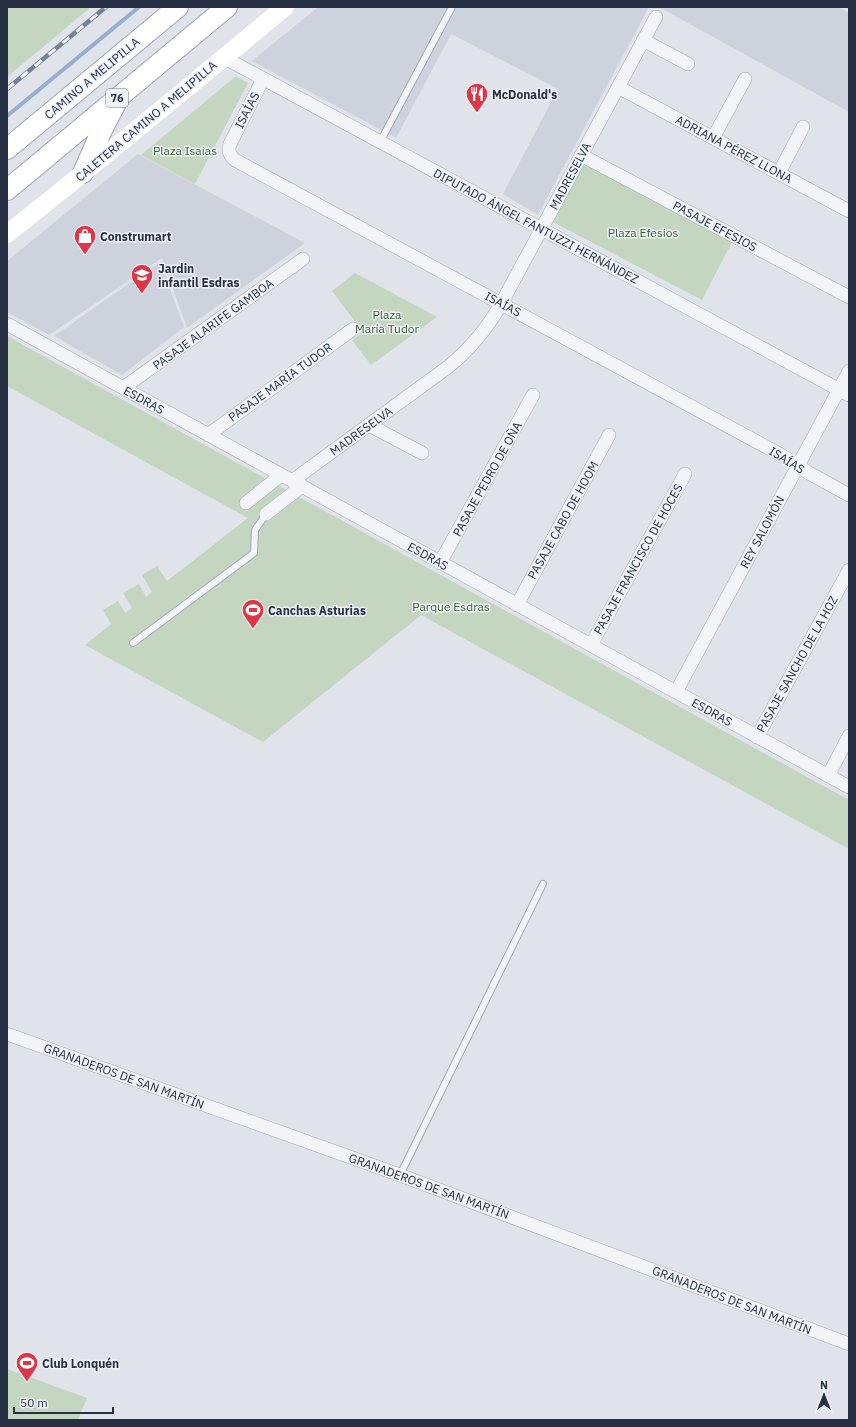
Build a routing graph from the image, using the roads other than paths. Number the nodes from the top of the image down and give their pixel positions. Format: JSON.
{"nodes":[{"id":1,"x":178,"y":7,"type":"edge"},
{"id":2,"x":227,"y":7,"type":"edge"},
{"id":3,"x":285,"y":7,"type":"edge"},
{"id":4,"x":452,"y":7,"type":"edge"},
{"id":5,"x":656,"y":17,"type":"dead end"},
{"id":6,"x":643,"y":40,"type":"junction"},
{"id":7,"x":223,"y":57,"type":"junction"},
{"id":8,"x":688,"y":64,"type":"dead end"},
{"id":9,"x":263,"y":79,"type":"junction"},
{"id":10,"x":745,"y":79,"type":"dead end"},
{"id":11,"x":618,"y":87,"type":"junction"},
{"id":12,"x":121,"y":94,"type":"junction"},
{"id":13,"x":803,"y":127,"type":"dead end"},
{"id":14,"x":713,"y":138,"type":"junction"},
{"id":15,"x":380,"y":142,"type":"junction"},
{"id":16,"x":7,"y":149,"type":"edge"},
{"id":17,"x":581,"y":155,"type":"junction"},
{"id":18,"x":779,"y":173,"type":"junction"},
{"id":19,"x":83,"y":174,"type":"junction"},
{"id":20,"x":7,"y":190,"type":"edge"},
{"id":21,"x":848,"y":206,"type":"edge"},
{"id":22,"x":541,"y":229,"type":"junction"},
{"id":23,"x":7,"y":234,"type":"edge"},
{"id":24,"x":303,"y":259,"type":"dead end"},
{"id":25,"x":849,"y":297,"type":"edge"},
{"id":26,"x":501,"y":304,"type":"junction"},
{"id":27,"x":7,"y":324,"type":"edge"},
{"id":28,"x":353,"y":329,"type":"dead end"},
{"id":29,"x":849,"y":371,"type":"edge"},
{"id":30,"x":123,"y":388,"type":"junction"},
{"id":31,"x":844,"y":392,"type":"edge"},
{"id":32,"x":533,"y":395,"type":"dead end"},
{"id":33,"x":369,"y":425,"type":"junction"},
{"id":34,"x":208,"y":435,"type":"junction"},
{"id":35,"x":609,"y":435,"type":"dead end"},
{"id":36,"x":422,"y":454,"type":"dead end"},
{"id":37,"x":798,"y":466,"type":"junction"},
{"id":38,"x":685,"y":474,"type":"dead end"},
{"id":39,"x":292,"y":481,"type":"junction"},
{"id":40,"x":849,"y":495,"type":"edge"},
{"id":41,"x":246,"y":503,"type":"dead end"},
{"id":42,"x":266,"y":514,"type":"joint"},
{"id":43,"x":440,"y":562,"type":"junction"},
{"id":44,"x":849,"y":570,"type":"edge"},
{"id":45,"x":517,"y":605,"type":"junction"},
{"id":46,"x":133,"y":644,"type":"dead end"},
{"id":47,"x":590,"y":645,"type":"junction"},
{"id":48,"x":676,"y":692,"type":"junction"},
{"id":49,"x":849,"y":736,"type":"edge"},
{"id":50,"x":757,"y":737,"type":"junction"},
{"id":51,"x":828,"y":776,"type":"junction"},
{"id":52,"x":849,"y":787,"type":"edge"},
{"id":53,"x":543,"y":884,"type":"dead end"},
{"id":54,"x":7,"y":1034,"type":"edge"},
{"id":55,"x":400,"y":1174,"type":"junction"},
{"id":56,"x":849,"y":1344,"type":"edge"}],
"edges":[{"from":1,"to":16,"type":"main road","name":"CAMINO A MELIPILLA","number":"76"},
{"from":2,"to":12,"type":"main road","number":"76"},
{"from":3,"to":7,"type":"street","name":"CALETERA CAMINO A MELIPILLA"},
{"from":4,"to":15,"type":"lane"},
{"from":5,"to":6,"type":"street","name":"MADRESELVA"},
{"from":6,"to":8,"type":"street"},
{"from":6,"to":11,"type":"street","name":"MADRESELVA"},
{"from":7,"to":9,"type":"street","name":"DIPUTADO ÁNGEL FANTUZZI HERNÁNDEZ"},
{"from":7,"to":19,"type":"street","name":"CALETERA CAMINO A MELIPILLA"},
{"from":9,"to":15,"type":"street","name":"DIPUTADO ÁNGEL FANTUZZI HERNÁNDEZ"},
{"from":9,"to":26,"type":"street","name":"ISAÍAS"},
{"from":10,"to":14,"type":"street"},
{"from":11,"to":14,"type":"street","name":"ADRIANA PÉREZ LLONA"},
{"from":11,"to":17,"type":"street","name":"MADRESELVA"},
{"from":12,"to":19,"type":"main road"},
{"from":12,"to":20,"type":"main road","number":"76"},
{"from":13,"to":18,"type":"street"},
{"from":14,"to":18,"type":"street","name":"ADRIANA PÉREZ LLONA"},
{"from":15,"to":22,"type":"street","name":"DIPUTADO ÁNGEL FANTUZZI HERNÁNDEZ"},
{"from":17,"to":22,"type":"street","name":"MADRESELVA"},
{"from":17,"to":25,"type":"street","name":"PASAJE EFESIOS"},
{"from":18,"to":21,"type":"street","name":"ADRIANA PÉREZ LLONA"},
{"from":19,"to":23,"type":"street","name":"CALETERA CAMINO A MELIPILLA"},
{"from":22,"to":26,"type":"street","name":"MADRESELVA"},
{"from":22,"to":31,"type":"street","name":"DIPUTADO ÁNGEL FANTUZZI HERNÁNDEZ"},
{"from":24,"to":30,"type":"street","name":"PASAJE ALARIFE GAMBOA"},
{"from":26,"to":33,"type":"street","name":"MADRESELVA"},
{"from":26,"to":37,"type":"street","name":"ISAÍAS"},
{"from":27,"to":30,"type":"street","name":"ESDRAS"},
{"from":28,"to":34,"type":"street","name":"PASAJE MARÍA TUDOR"},
{"from":29,"to":31,"type":"street","name":"REY SALOMÓN"},
{"from":30,"to":34,"type":"street","name":"ESDRAS"},
{"from":31,"to":37,"type":"street","name":"REY SALOMÓN"},
{"from":32,"to":43,"type":"street","name":"PASAJE PEDRO DE OÑA"},
{"from":33,"to":36,"type":"street"},
{"from":33,"to":39,"type":"street","name":"MADRESELVA"},
{"from":34,"to":39,"type":"street","name":"ESDRAS"},
{"from":35,"to":45,"type":"street","name":"PASAJE CABO DE HOOM"},
{"from":37,"to":40,"type":"street","name":"ISAÍAS"},
{"from":37,"to":48,"type":"street","name":"REY SALOMÓN"},
{"from":38,"to":47,"type":"street","name":"PASAJE FRANCISCO DE HOCES"},
{"from":39,"to":41,"type":"street","name":"MADRESELVA"},
{"from":39,"to":42,"type":"street","name":"MADRESELVA"},
{"from":39,"to":43,"type":"street","name":"ESDRAS"},
{"from":42,"to":46,"type":"lane"},
{"from":43,"to":45,"type":"street","name":"ESDRAS"},
{"from":44,"to":50,"type":"street","name":"PASAJE SANCHO DE LA HOZ"},
{"from":45,"to":47,"type":"street","name":"ESDRAS"},
{"from":47,"to":48,"type":"street","name":"ESDRAS"},
{"from":48,"to":50,"type":"street","name":"ESDRAS"},
{"from":49,"to":51,"type":"street"},
{"from":50,"to":51,"type":"street","name":"ESDRAS"},
{"from":51,"to":52,"type":"street","name":"ESDRAS"},
{"from":53,"to":55,"type":"lane"},
{"from":54,"to":55,"type":"street","name":"GRANADEROS DE SAN MARTÍN"},
{"from":55,"to":56,"type":"street","name":"GRANADEROS DE SAN MARTÍN"}]}
